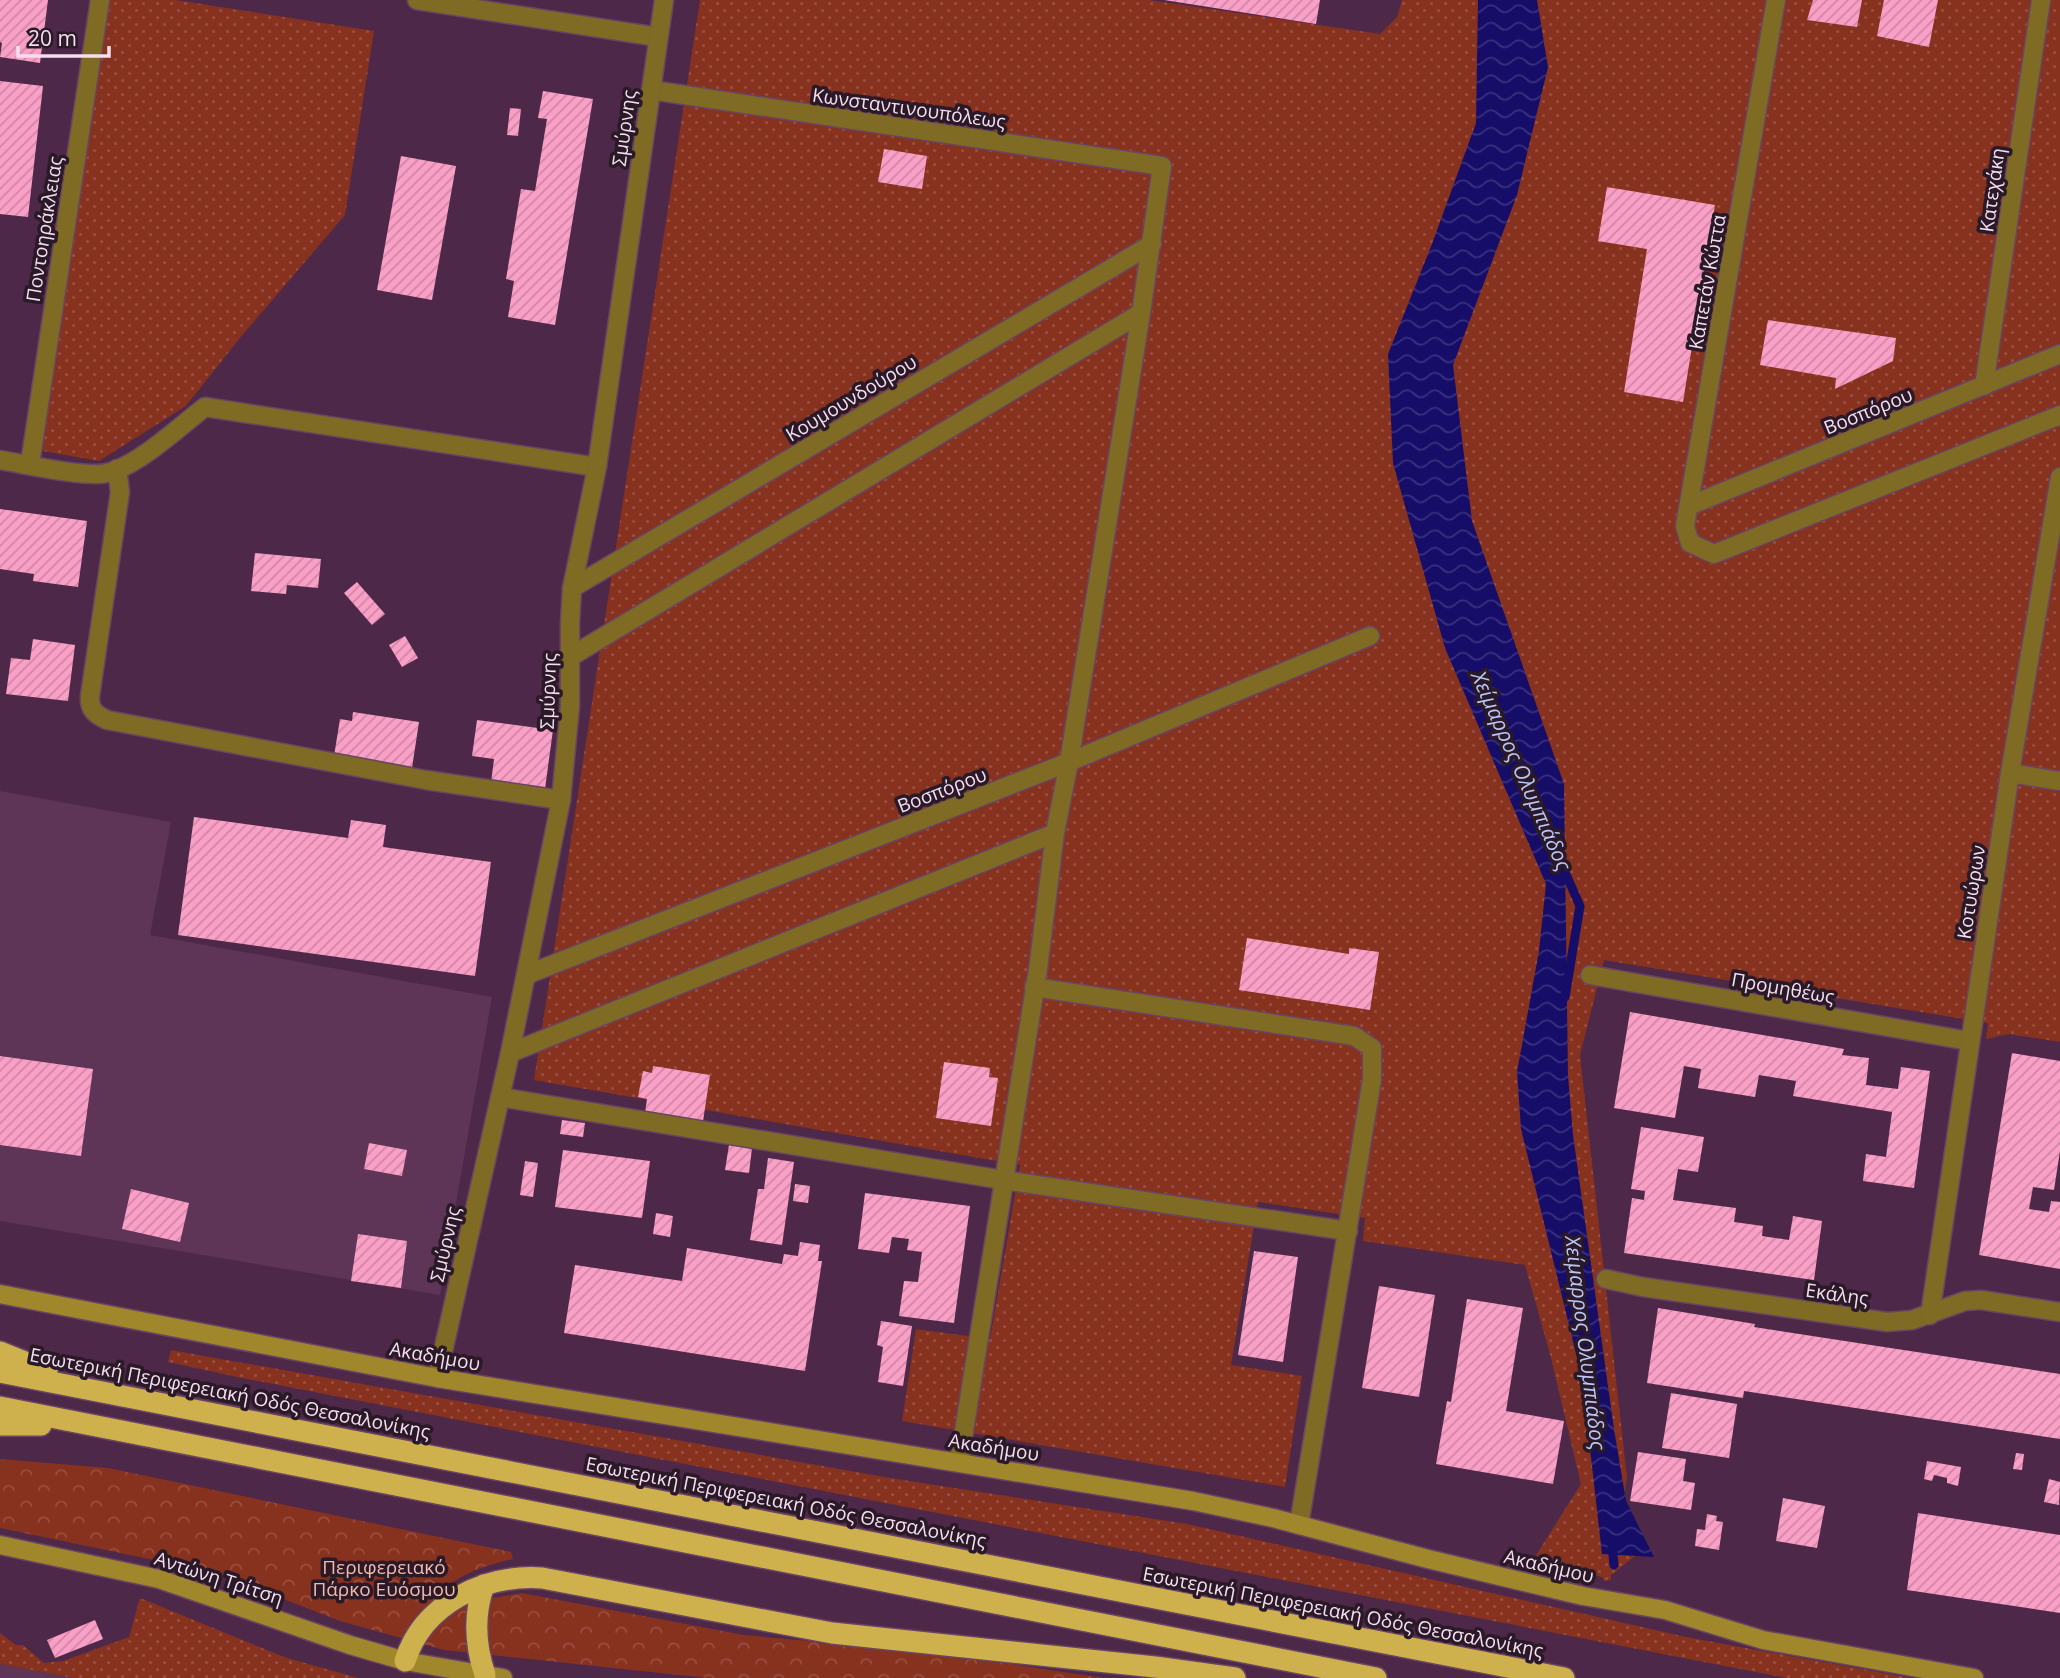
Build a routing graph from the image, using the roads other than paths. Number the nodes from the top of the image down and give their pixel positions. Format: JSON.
{"nodes":[{"id":1,"x":100,"y":0,"type":"edge"},
{"id":2,"x":417,"y":0,"type":"edge"},
{"id":3,"x":664,"y":0,"type":"edge"},
{"id":4,"x":1776,"y":0,"type":"edge"},
{"id":5,"x":2041,"y":0,"type":"edge"},
{"id":6,"x":658,"y":37,"type":"junction"},
{"id":7,"x":651,"y":90,"type":"junction"},
{"id":8,"x":1152,"y":244,"type":"junction"},
{"id":9,"x":1141,"y":313,"type":"junction"},
{"id":10,"x":2060,"y":354,"type":"edge"},
{"id":11,"x":1984,"y":386,"type":"junction"},
{"id":12,"x":2060,"y":415,"type":"edge"},
{"id":13,"x":0,"y":460,"type":"edge"},
{"id":14,"x":30,"y":464,"type":"junction"},
{"id":15,"x":597,"y":467,"type":"junction"},
{"id":16,"x":117,"y":470,"type":"junction"},
{"id":17,"x":2060,"y":477,"type":"edge"},
{"id":18,"x":1691,"y":505,"type":"junction"},
{"id":19,"x":572,"y":588,"type":"junction"},
{"id":20,"x":1370,"y":636,"type":"dead end"},
{"id":21,"x":570,"y":657,"type":"junction"},
{"id":22,"x":1069,"y":762,"type":"junction"},
{"id":23,"x":2010,"y":773,"type":"junction"},
{"id":24,"x":2060,"y":781,"type":"edge"},
{"id":25,"x":561,"y":800,"type":"junction"},
{"id":26,"x":1055,"y":833,"type":"junction"},
{"id":27,"x":526,"y":975,"type":"junction"},
{"id":28,"x":1590,"y":975,"type":"dead end"},
{"id":29,"x":1034,"y":987,"type":"junction"},
{"id":30,"x":1969,"y":1041,"type":"junction"},
{"id":31,"x":510,"y":1053,"type":"junction"},
{"id":32,"x":500,"y":1097,"type":"junction"},
{"id":33,"x":1003,"y":1180,"type":"junction"},
{"id":34,"x":1348,"y":1231,"type":"junction"},
{"id":35,"x":1606,"y":1279,"type":"dead end"},
{"id":36,"x":0,"y":1294,"type":"edge"},
{"id":37,"x":2060,"y":1312,"type":"edge"},
{"id":38,"x":1930,"y":1315,"type":"junction"},
{"id":39,"x":0,"y":1352,"type":"edge"},
{"id":40,"x":0,"y":1372,"type":"edge"},
{"id":41,"x":437,"y":1378,"type":"junction"},
{"id":42,"x":98,"y":1391,"type":"junction"},
{"id":43,"x":0,"y":1407,"type":"edge"},
{"id":44,"x":0,"y":1424,"type":"edge"},
{"id":45,"x":92,"y":1425,"type":"junction"},
{"id":46,"x":959,"y":1462,"type":"junction"},
{"id":47,"x":1299,"y":1525,"type":"junction"},
{"id":48,"x":0,"y":1545,"type":"edge"},
{"id":49,"x":484,"y":1586,"type":"junction"},
{"id":50,"x":403,"y":1670,"type":"edge"},
{"id":51,"x":494,"y":1677,"type":"edge"},
{"id":52,"x":1235,"y":1678,"type":"edge"},
{"id":53,"x":1377,"y":1678,"type":"edge"},
{"id":54,"x":1563,"y":1678,"type":"edge"},
{"id":55,"x":1974,"y":1678,"type":"edge"}],
"edges":[{"from":1,"to":14,"type":"street","name":"Ποντοηράκλειας"},
{"from":2,"to":6,"type":"street"},
{"from":3,"to":6,"type":"street","name":"Σμύρνης"},
{"from":4,"to":18,"type":"street","name":"Καπετάν Κώττα"},
{"from":5,"to":11,"type":"street","name":"Κατεχάκη"},
{"from":6,"to":7,"type":"street","name":"Σμύρνης"},
{"from":7,"to":8,"type":"street","name":"Κωνσταντινουπόλεως"},
{"from":7,"to":15,"type":"street","name":"Σμύρνης"},
{"from":8,"to":9,"type":"street"},
{"from":8,"to":19,"type":"street","name":"Κουμουνδούρου"},
{"from":9,"to":21,"type":"street"},
{"from":9,"to":22,"type":"street"},
{"from":10,"to":11,"type":"street","name":"Βοσπόρου"},
{"from":11,"to":18,"type":"street","name":"Βοσπόρου"},
{"from":12,"to":18,"type":"street","name":"Καπετάν Κώττα"},
{"from":13,"to":14,"type":"street"},
{"from":14,"to":16,"type":"street"},
{"from":15,"to":16,"type":"street"},
{"from":15,"to":19,"type":"street","name":"Σμύρνης"},
{"from":16,"to":25,"type":"street"},
{"from":17,"to":23,"type":"street","name":"Κοτυώρων"},
{"from":19,"to":21,"type":"street","name":"Σμύρνης"},
{"from":20,"to":22,"type":"street","name":"Βοσπόρου"},
{"from":21,"to":25,"type":"street","name":"Σμύρνης"},
{"from":22,"to":26,"type":"street"},
{"from":22,"to":27,"type":"street","name":"Βοσπόρου"},
{"from":23,"to":24,"type":"street"},
{"from":23,"to":30,"type":"street","name":"Κοτυώρων"},
{"from":25,"to":27,"type":"street","name":"Σμύρνης"},
{"from":26,"to":29,"type":"street"},
{"from":26,"to":31,"type":"street"},
{"from":27,"to":31,"type":"street","name":"Σμύρνης"},
{"from":28,"to":30,"type":"street","name":"Προμηθέως"},
{"from":29,"to":33,"type":"street"},
{"from":29,"to":34,"type":"street"},
{"from":30,"to":38,"type":"street","name":"Κοτυώρων"},
{"from":31,"to":32,"type":"street","name":"Σμύρνης"},
{"from":32,"to":33,"type":"street"},
{"from":32,"to":41,"type":"street","name":"Σμύρνης"},
{"from":33,"to":34,"type":"street"},
{"from":33,"to":46,"type":"street"},
{"from":34,"to":47,"type":"street"},
{"from":35,"to":38,"type":"street","name":"Εκάλης"},
{"from":36,"to":41,"type":"street","name":"Ακαδήμου"},
{"from":37,"to":38,"type":"street","name":"Εκάλης"},
{"from":39,"to":42,"type":"highway"},
{"from":40,"to":42,"type":"highway","name":"Εσωτερική Περιφερειακή Οδός Θεσσαλονίκης"},
{"from":41,"to":46,"type":"street","name":"Ακαδήμου"},
{"from":42,"to":54,"type":"highway","name":"Εσωτερική Περιφερειακή Οδός Θεσσαλονίκης"},
{"from":43,"to":45,"type":"highway"},
{"from":44,"to":45,"type":"highway"},
{"from":45,"to":53,"type":"highway"},
{"from":46,"to":47,"type":"street","name":"Ακαδήμου"},
{"from":47,"to":55,"type":"street","name":"Ακαδήμου"},
{"from":48,"to":50,"type":"street","name":"Αντώνη Τρίτση"},
{"from":49,"to":50,"type":"highway"},
{"from":49,"to":51,"type":"highway"},
{"from":49,"to":52,"type":"highway"},
{"from":50,"to":51,"type":"street","name":"Αντώνη Τρίτση"}]}
